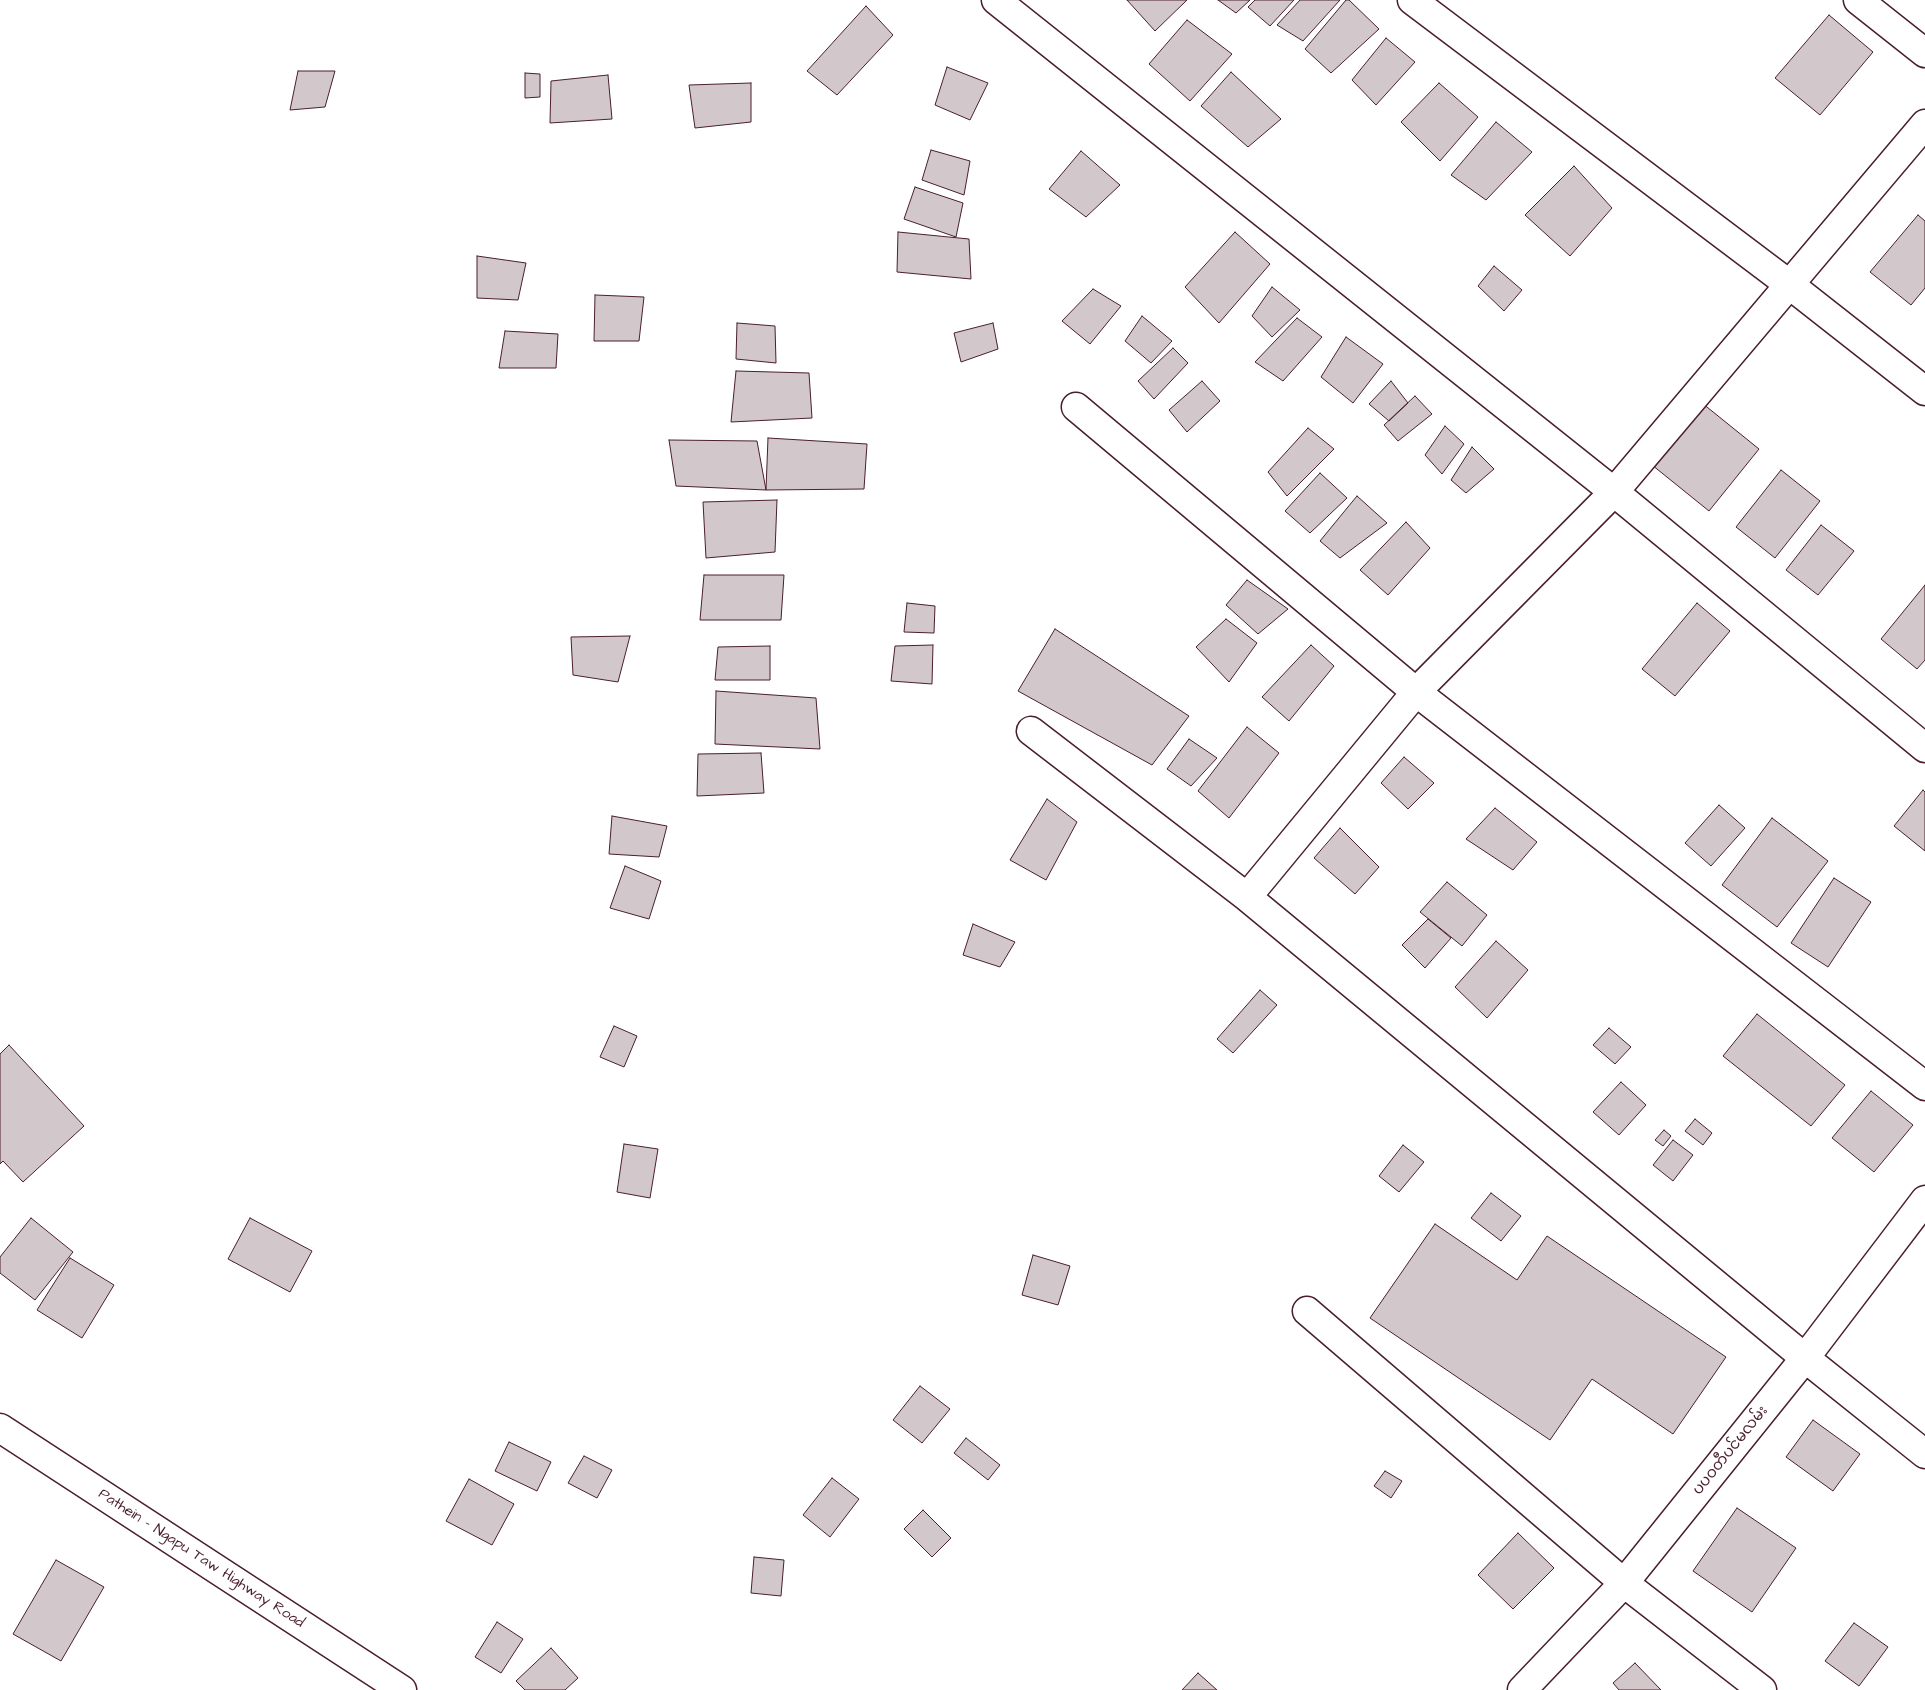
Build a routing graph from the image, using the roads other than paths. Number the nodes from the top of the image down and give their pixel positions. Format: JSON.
{"nodes":[{"id":1,"x":996,"y":0,"type":"edge"},
{"id":2,"x":1412,"y":0,"type":"edge"},
{"id":3,"x":1858,"y":0,"type":"edge"},
{"id":4,"x":1925,"y":53,"type":"edge"},
{"id":5,"x":1925,"y":124,"type":"edge"},
{"id":6,"x":1790,"y":285,"type":"junction"},
{"id":7,"x":1925,"y":392,"type":"edge"},
{"id":8,"x":1076,"y":407,"type":"dead end"},
{"id":9,"x":1614,"y":492,"type":"junction"},
{"id":10,"x":1416,"y":692,"type":"junction"},
{"id":11,"x":1030,"y":731,"type":"dead end"},
{"id":12,"x":1925,"y":748,"type":"edge"},
{"id":13,"x":1247,"y":897,"type":"junction"},
{"id":14,"x":1925,"y":1086,"type":"edge"},
{"id":15,"x":1925,"y":1200,"type":"edge"},
{"id":16,"x":1307,"y":1312,"type":"dead end"},
{"id":17,"x":1805,"y":1358,"type":"junction"},
{"id":18,"x":0,"y":1428,"type":"edge"},
{"id":19,"x":1925,"y":1454,"type":"edge"},
{"id":20,"x":1624,"y":1583,"type":"junction"},
{"id":21,"x":402,"y":1690,"type":"edge"},
{"id":22,"x":1522,"y":1690,"type":"edge"},
{"id":23,"x":1762,"y":1690,"type":"edge"}],
"edges":[{"from":1,"to":9,"type":"street"},
{"from":2,"to":6,"type":"street"},
{"from":3,"to":4,"type":"street"},
{"from":5,"to":6,"type":"street"},
{"from":6,"to":7,"type":"street"},
{"from":6,"to":9,"type":"street"},
{"from":8,"to":10,"type":"street"},
{"from":9,"to":10,"type":"street"},
{"from":9,"to":12,"type":"street"},
{"from":10,"to":13,"type":"street"},
{"from":10,"to":14,"type":"street"},
{"from":11,"to":13,"type":"street"},
{"from":13,"to":17,"type":"street"},
{"from":15,"to":17,"type":"street","name":"ပပဝတီပင်မလမ်း"},
{"from":16,"to":20,"type":"street"},
{"from":17,"to":19,"type":"street"},
{"from":17,"to":20,"type":"street","name":"ပပဝတီပင်မလမ်း"},
{"from":18,"to":21,"type":"street","name":"Pathein - Ngapu Taw Highway Road"},
{"from":20,"to":22,"type":"street","name":"ပပဝတီပင်မလမ်း"},
{"from":20,"to":23,"type":"street"}]}
